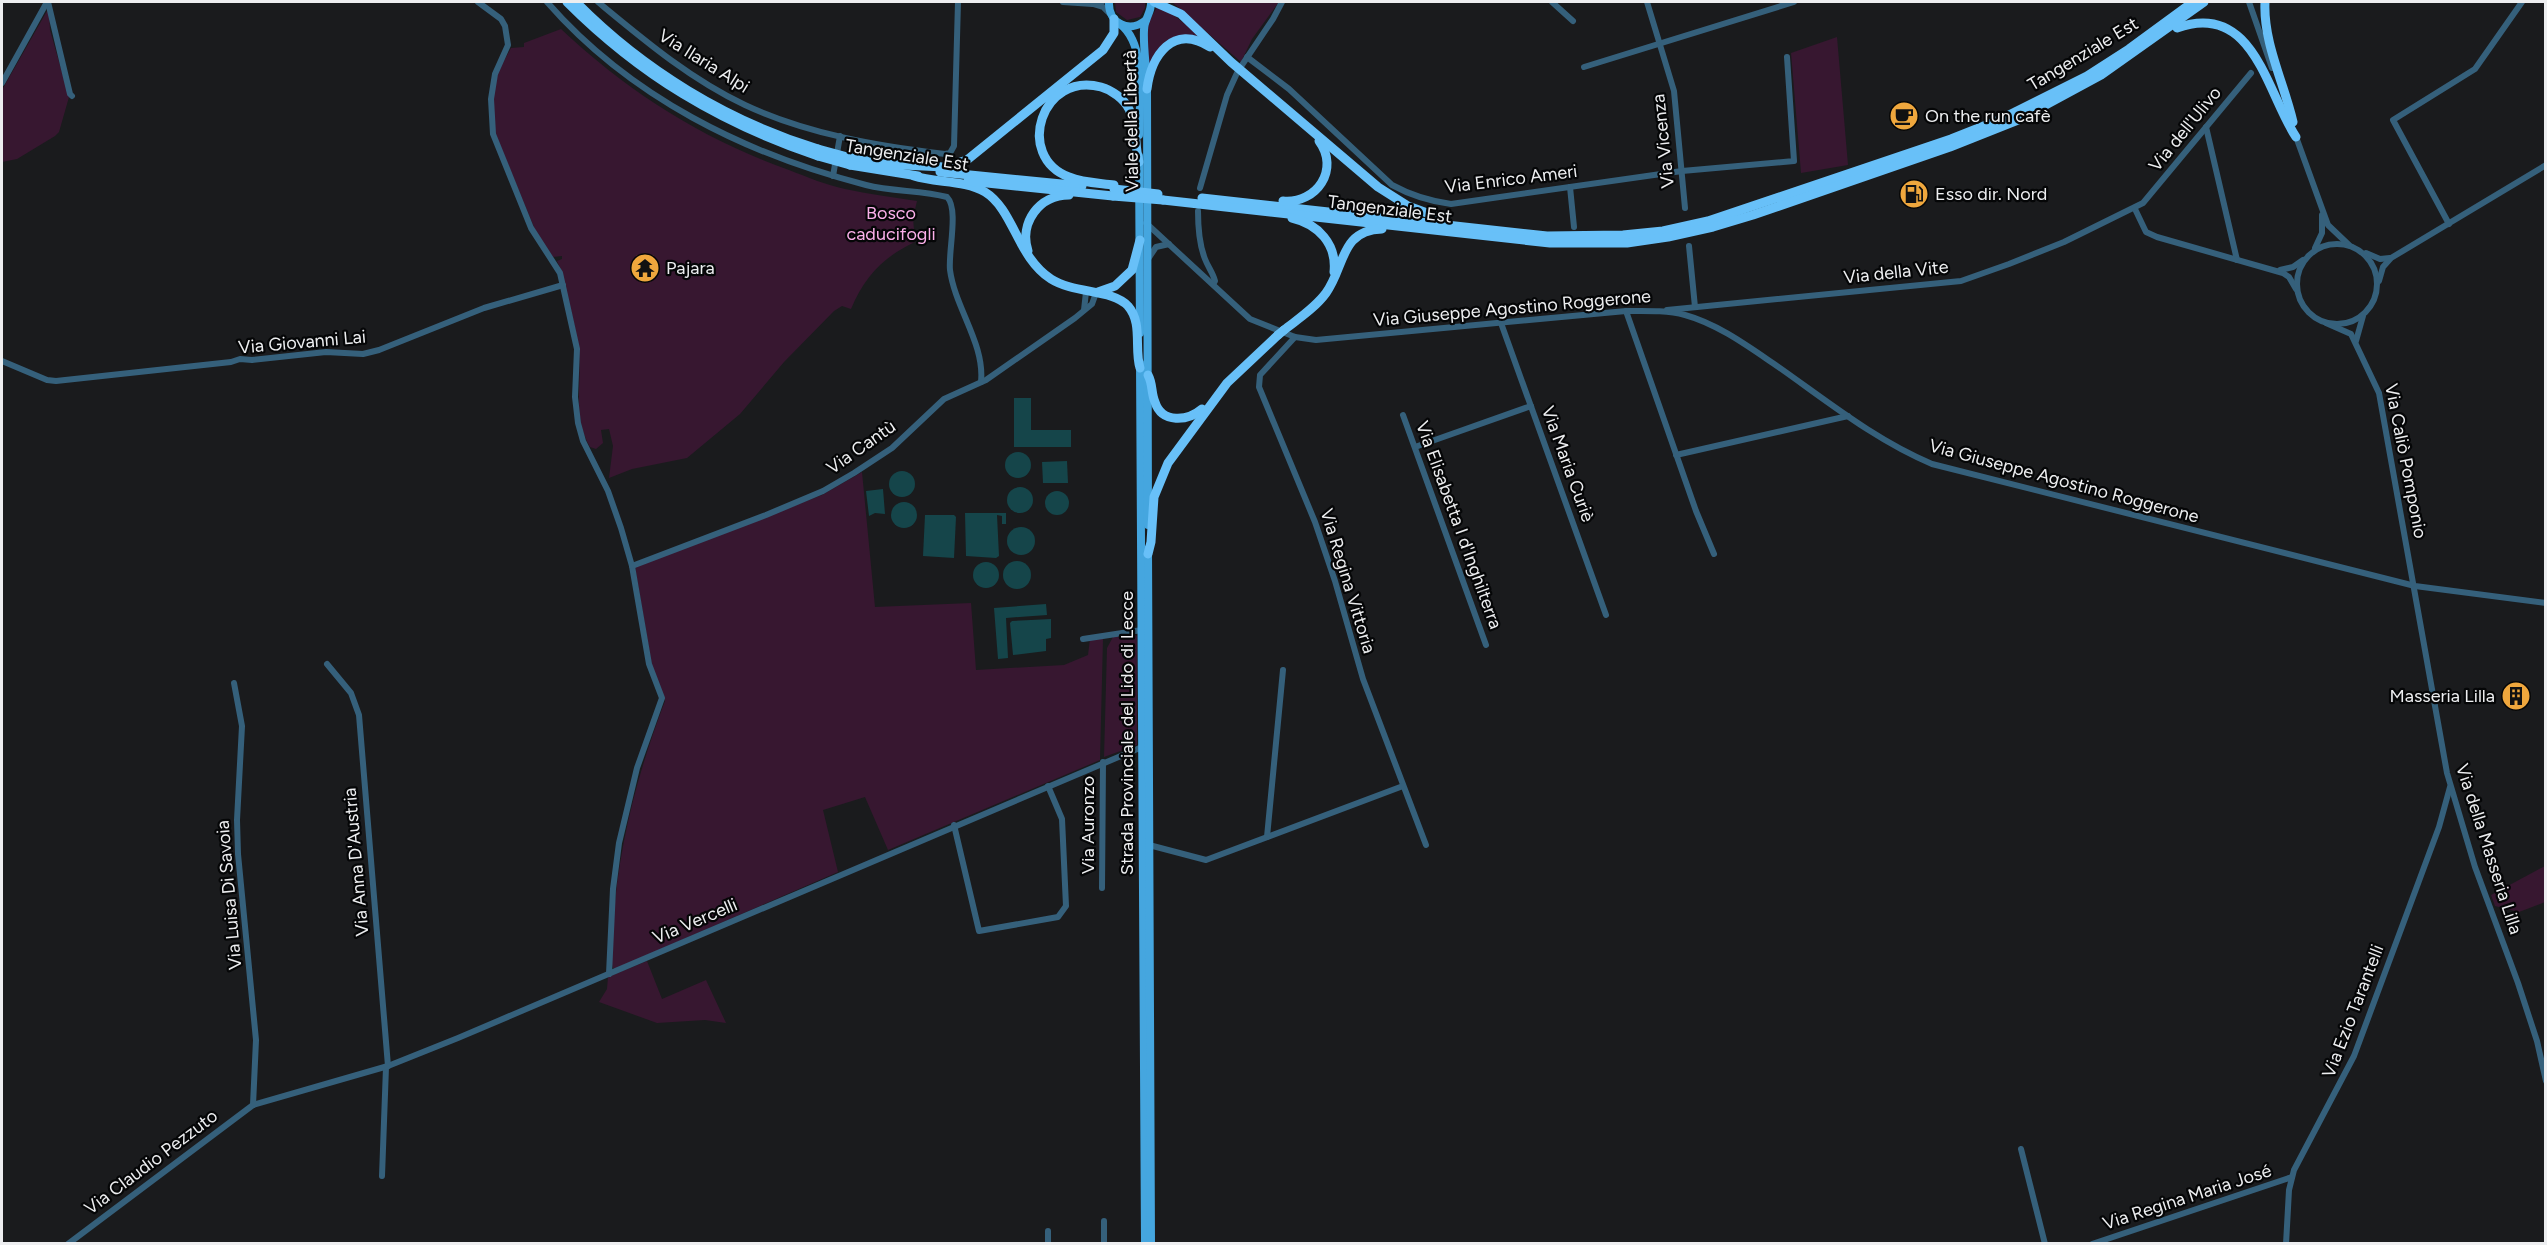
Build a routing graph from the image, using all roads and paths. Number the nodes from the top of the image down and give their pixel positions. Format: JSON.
{"nodes":[{"id":1,"x":48,"y":2,"type":"edge"},
{"id":2,"x":478,"y":2,"type":"edge"},
{"id":3,"x":547,"y":2,"type":"edge"},
{"id":4,"x":567,"y":2,"type":"edge"},
{"id":5,"x":576,"y":2,"type":"edge"},
{"id":6,"x":598,"y":2,"type":"edge"},
{"id":7,"x":958,"y":2,"type":"edge"},
{"id":8,"x":1063,"y":2,"type":"edge"},
{"id":9,"x":1102,"y":2,"type":"edge"},
{"id":10,"x":1109,"y":2,"type":"edge"},
{"id":11,"x":1153,"y":2,"type":"edge"},
{"id":12,"x":1282,"y":2,"type":"edge"},
{"id":13,"x":1552,"y":2,"type":"edge"},
{"id":14,"x":1647,"y":2,"type":"edge"},
{"id":15,"x":1794,"y":2,"type":"edge"},
{"id":16,"x":2183,"y":2,"type":"edge"},
{"id":17,"x":2193,"y":2,"type":"edge"},
{"id":18,"x":2204,"y":2,"type":"edge"},
{"id":19,"x":2249,"y":2,"type":"edge"},
{"id":20,"x":2265,"y":2,"type":"edge"},
{"id":21,"x":2522,"y":2,"type":"edge"},
{"id":22,"x":1093,"y":4,"type":"junction"},
{"id":23,"x":1115,"y":19,"type":"junction"},
{"id":24,"x":1147,"y":19,"type":"junction"},
{"id":25,"x":1574,"y":21,"type":"dead end"},
{"id":26,"x":1660,"y":44,"type":"junction"},
{"id":27,"x":2129,"y":49,"type":"junction"},
{"id":28,"x":1247,"y":57,"type":"junction"},
{"id":29,"x":1787,"y":57,"type":"dead end"},
{"id":30,"x":2124,"y":61,"type":"junction"},
{"id":31,"x":1231,"y":62,"type":"junction"},
{"id":32,"x":1242,"y":64,"type":"dead end"},
{"id":33,"x":1584,"y":67,"type":"dead end"},
{"id":34,"x":1237,"y":73,"type":"dead end"},
{"id":35,"x":2251,"y":73,"type":"dead end"},
{"id":36,"x":2,"y":83,"type":"edge"},
{"id":37,"x":1147,"y":89,"type":"junction"},
{"id":38,"x":72,"y":96,"type":"dead end"},
{"id":39,"x":1305,"y":126,"type":"junction"},
{"id":40,"x":2206,"y":127,"type":"junction"},
{"id":41,"x":2295,"y":132,"type":"junction"},
{"id":42,"x":840,"y":136,"type":"junction"},
{"id":43,"x":818,"y":153,"type":"junction"},
{"id":44,"x":851,"y":161,"type":"junction"},
{"id":45,"x":1139,"y":162,"type":"junction"},
{"id":46,"x":882,"y":164,"type":"junction"},
{"id":47,"x":2546,"y":165,"type":"edge"},
{"id":48,"x":1682,"y":171,"type":"junction"},
{"id":49,"x":833,"y":176,"type":"junction"},
{"id":50,"x":914,"y":176,"type":"junction"},
{"id":51,"x":1570,"y":187,"type":"junction"},
{"id":52,"x":1200,"y":188,"type":"dead end"},
{"id":53,"x":1114,"y":192,"type":"junction"},
{"id":54,"x":1151,"y":196,"type":"junction"},
{"id":55,"x":1243,"y":205,"type":"junction"},
{"id":56,"x":2320,"y":206,"type":"junction"},
{"id":57,"x":1685,"y":208,"type":"dead end"},
{"id":58,"x":2135,"y":209,"type":"junction"},
{"id":59,"x":1198,"y":211,"type":"dead end"},
{"id":60,"x":1144,"y":223,"type":"junction"},
{"id":61,"x":2450,"y":224,"type":"junction"},
{"id":62,"x":1574,"y":227,"type":"dead end"},
{"id":63,"x":1426,"y":229,"type":"junction"},
{"id":64,"x":1489,"y":229,"type":"junction"},
{"id":65,"x":1140,"y":240,"type":"junction"},
{"id":66,"x":1169,"y":244,"type":"junction"},
{"id":67,"x":2349,"y":245,"type":"junction"},
{"id":68,"x":1689,"y":246,"type":"dead end"},
{"id":69,"x":2314,"y":250,"type":"junction"},
{"id":70,"x":2360,"y":250,"type":"junction"},
{"id":71,"x":2308,"y":256,"type":"junction"},
{"id":72,"x":2391,"y":258,"type":"junction"},
{"id":73,"x":1148,"y":260,"type":"junction"},
{"id":74,"x":2237,"y":260,"type":"junction"},
{"id":75,"x":1038,"y":269,"type":"junction"},
{"id":76,"x":2273,"y":270,"type":"junction"},
{"id":77,"x":1213,"y":284,"type":"junction"},
{"id":78,"x":563,"y":285,"type":"junction"},
{"id":79,"x":1331,"y":285,"type":"junction"},
{"id":80,"x":2378,"y":287,"type":"junction"},
{"id":81,"x":2297,"y":290,"type":"junction"},
{"id":82,"x":1091,"y":292,"type":"junction"},
{"id":83,"x":1695,"y":307,"type":"junction"},
{"id":84,"x":1626,"y":311,"type":"junction"},
{"id":85,"x":1657,"y":311,"type":"junction"},
{"id":86,"x":2364,"y":314,"type":"junction"},
{"id":87,"x":1501,"y":322,"type":"junction"},
{"id":88,"x":2326,"y":322,"type":"junction"},
{"id":89,"x":1295,"y":337,"type":"junction"},
{"id":90,"x":2357,"y":344,"type":"junction"},
{"id":91,"x":2,"y":361,"type":"edge"},
{"id":92,"x":981,"y":364,"type":"junction"},
{"id":93,"x":1001,"y":370,"type":"junction"},
{"id":94,"x":1144,"y":371,"type":"junction"},
{"id":95,"x":981,"y":382,"type":"junction"},
{"id":96,"x":1213,"y":400,"type":"junction"},
{"id":97,"x":1531,"y":406,"type":"junction"},
{"id":98,"x":1403,"y":415,"type":"dead end"},
{"id":99,"x":1848,"y":416,"type":"junction"},
{"id":100,"x":1415,"y":447,"type":"junction"},
{"id":101,"x":1676,"y":455,"type":"junction"},
{"id":102,"x":1148,"y":554,"type":"junction"},
{"id":103,"x":1714,"y":554,"type":"dead end"},
{"id":104,"x":632,"y":566,"type":"junction"},
{"id":105,"x":2415,"y":586,"type":"junction"},
{"id":106,"x":2546,"y":603,"type":"edge"},
{"id":107,"x":1606,"y":615,"type":"dead end"},
{"id":108,"x":1142,"y":630,"type":"junction"},
{"id":109,"x":1083,"y":639,"type":"dead end"},
{"id":110,"x":1486,"y":645,"type":"dead end"},
{"id":111,"x":327,"y":664,"type":"dead end"},
{"id":112,"x":1283,"y":670,"type":"dead end"},
{"id":113,"x":234,"y":683,"type":"dead end"},
{"id":114,"x":1142,"y":747,"type":"junction"},
{"id":115,"x":1103,"y":762,"type":"junction"},
{"id":116,"x":1048,"y":786,"type":"junction"},
{"id":117,"x":1403,"y":786,"type":"junction"},
{"id":118,"x":2451,"y":786,"type":"junction"},
{"id":119,"x":954,"y":825,"type":"junction"},
{"id":120,"x":1267,"y":837,"type":"junction"},
{"id":121,"x":1149,"y":845,"type":"junction"},
{"id":122,"x":1426,"y":845,"type":"dead end"},
{"id":123,"x":1102,"y":888,"type":"dead end"},
{"id":124,"x":609,"y":974,"type":"junction"},
{"id":125,"x":387,"y":1067,"type":"junction"},
{"id":126,"x":2546,"y":1081,"type":"edge"},
{"id":127,"x":253,"y":1106,"type":"junction"},
{"id":128,"x":2021,"y":1149,"type":"dead end"},
{"id":129,"x":382,"y":1176,"type":"dead end"},
{"id":130,"x":2292,"y":1177,"type":"junction"},
{"id":131,"x":1104,"y":1221,"type":"dead end"},
{"id":132,"x":1048,"y":1231,"type":"dead end"},
{"id":133,"x":1103,"y":1243,"type":"edge"},
{"id":134,"x":68,"y":1244,"type":"edge"},
{"id":135,"x":1048,"y":1244,"type":"edge"},
{"id":136,"x":1145,"y":1244,"type":"edge"},
{"id":137,"x":1151,"y":1244,"type":"edge"},
{"id":138,"x":2045,"y":1244,"type":"edge"},
{"id":139,"x":2092,"y":1244,"type":"edge"},
{"id":140,"x":2286,"y":1244,"type":"edge"}],
"edges":[{"from":1,"to":36,"type":"street"},
{"from":1,"to":38,"type":"street"},
{"from":2,"to":78,"type":"street"},
{"from":3,"to":49,"type":"street"},
{"from":4,"to":43,"type":"highway","name":"Tangenziale Est"},
{"from":5,"to":43,"type":"highway","name":"Tangenziale Est"},
{"from":6,"to":42,"type":"street","name":"Via Ilaria Alpi"},
{"from":7,"to":42,"type":"street","name":"Via Ilaria Alpi"},
{"from":8,"to":22,"type":"street"},
{"from":9,"to":22,"type":"street"},
{"from":10,"to":23,"type":"main road","name":"Viale della Libertà"},
{"from":11,"to":24,"type":"main road","name":"Viale della Libertà"},
{"from":11,"to":31,"type":"highway"},
{"from":12,"to":28,"type":"street"},
{"from":13,"to":25,"type":"street"},
{"from":14,"to":26,"type":"street","name":"Via Vicenza"},
{"from":15,"to":26,"type":"street"},
{"from":16,"to":27,"type":"highway"},
{"from":17,"to":27,"type":"highway","name":"Tangenziale Est"},
{"from":18,"to":30,"type":"highway","name":"Tangenziale Est"},
{"from":19,"to":41,"type":"street"},
{"from":20,"to":41,"type":"highway"},
{"from":21,"to":61,"type":"street"},
{"from":22,"to":23,"type":"street"},
{"from":23,"to":24,"type":"main road","name":"Viale della Libertà"},
{"from":23,"to":45,"type":"main road","name":"Viale della Libertà"},
{"from":23,"to":46,"type":"highway"},
{"from":24,"to":37,"type":"main road","name":"Viale della Libertà"},
{"from":26,"to":33,"type":"street"},
{"from":26,"to":48,"type":"street","name":"Via Vicenza"},
{"from":27,"to":64,"type":"highway","name":"Tangenziale Est"},
{"from":28,"to":32,"type":"street"},
{"from":28,"to":51,"type":"street","name":"Via Enrico Ameri"},
{"from":29,"to":48,"type":"street","name":"Via Enrico Ameri"},
{"from":30,"to":41,"type":"highway"},
{"from":30,"to":63,"type":"highway","name":"Tangenziale Est"},
{"from":31,"to":37,"type":"highway"},
{"from":31,"to":39,"type":"highway"},
{"from":34,"to":52,"type":"street"},
{"from":35,"to":40,"type":"street","name":"Via dell'Ulivo"},
{"from":37,"to":60,"type":"main road","name":"Viale della Libertà"},
{"from":39,"to":55,"type":"highway"},
{"from":39,"to":64,"type":"highway"},
{"from":40,"to":58,"type":"street","name":"Via dell'Ulivo"},
{"from":40,"to":74,"type":"street"},
{"from":41,"to":56,"type":"street"},
{"from":42,"to":49,"type":"street"},
{"from":43,"to":44,"type":"highway","name":"Tangenziale Est","bridge":true},
{"from":44,"to":46,"type":"highway","name":"Tangenziale Est"},
{"from":44,"to":50,"type":"highway","name":"Tangenziale Est"},
{"from":45,"to":53,"type":"highway"},
{"from":45,"to":60,"type":"main road","name":"Viale della Libertà"},
{"from":46,"to":53,"type":"highway","name":"Tangenziale Est"},
{"from":47,"to":61,"type":"street"},
{"from":48,"to":51,"type":"street","name":"Via Enrico Ameri"},
{"from":48,"to":57,"type":"street","name":"Via Vicenza"},
{"from":49,"to":92,"type":"street"},
{"from":50,"to":53,"type":"highway","name":"Tangenziale Est"},
{"from":50,"to":75,"type":"highway"},
{"from":51,"to":62,"type":"street"},
{"from":53,"to":54,"type":"highway","bridge":true},
{"from":53,"to":54,"type":"highway","bridge":true},
{"from":53,"to":75,"type":"highway"},
{"from":54,"to":55,"type":"highway","name":"Tangenziale Est","bridge":true},
{"from":55,"to":63,"type":"highway","name":"Tangenziale Est"},
{"from":55,"to":64,"type":"highway","name":"Tangenziale Est"},
{"from":55,"to":79,"type":"highway"},
{"from":56,"to":67,"type":"street"},
{"from":56,"to":69,"type":"street"},
{"from":58,"to":74,"type":"street"},
{"from":58,"to":83,"type":"street","name":"Via della Vite"},
{"from":59,"to":77,"type":"street"},
{"from":60,"to":65,"type":"main road","name":"Strada Provinciale del Lido di Lecce"},
{"from":60,"to":66,"type":"street","name":"Via Giuseppe Agostino Roggerone"},
{"from":60,"to":73,"type":"main road","name":"Strada Provinciale del Lido di Lecce"},
{"from":61,"to":72,"type":"street"},
{"from":63,"to":79,"type":"highway"},
{"from":65,"to":82,"type":"highway"},
{"from":65,"to":94,"type":"main road","name":"Strada Provinciale del Lido di Lecce"},
{"from":66,"to":73,"type":"street"},
{"from":66,"to":77,"type":"street","name":"Via Giuseppe Agostino Roggerone"},
{"from":67,"to":69,"type":"street"},
{"from":67,"to":70,"type":"street"},
{"from":68,"to":83,"type":"street"},
{"from":69,"to":71,"type":"street"},
{"from":70,"to":72,"type":"street"},
{"from":70,"to":80,"type":"street"},
{"from":71,"to":76,"type":"street"},
{"from":71,"to":81,"type":"street"},
{"from":72,"to":80,"type":"street"},
{"from":73,"to":94,"type":"main road","name":"Strada Provinciale del Lido di Lecce"},
{"from":74,"to":76,"type":"street"},
{"from":75,"to":82,"type":"highway"},
{"from":76,"to":81,"type":"street","name":"Via Caliò Pomponio"},
{"from":77,"to":89,"type":"street","name":"Via Giuseppe Agostino Roggerone"},
{"from":78,"to":91,"type":"street","name":"Via Giovanni Lai"},
{"from":78,"to":104,"type":"street"},
{"from":79,"to":96,"type":"highway"},
{"from":80,"to":86,"type":"street"},
{"from":81,"to":88,"type":"street","name":"Via Caliò Pomponio"},
{"from":82,"to":93,"type":"street","name":"Via Cantù"},
{"from":82,"to":94,"type":"highway"},
{"from":83,"to":85,"type":"street","name":"Via della Vite"},
{"from":84,"to":85,"type":"street","name":"Via Giuseppe Agostino Roggerone"},
{"from":84,"to":87,"type":"street","name":"Via Giuseppe Agostino Roggerone"},
{"from":84,"to":101,"type":"street"},
{"from":85,"to":99,"type":"street","name":"Via Giuseppe Agostino Roggerone"},
{"from":86,"to":88,"type":"street"},
{"from":86,"to":90,"type":"street"},
{"from":87,"to":89,"type":"street","name":"Via Giuseppe Agostino Roggerone"},
{"from":87,"to":97,"type":"street","name":"Via Maria Curiè"},
{"from":88,"to":90,"type":"street","name":"Via Caliò Pomponio"},
{"from":89,"to":117,"type":"street","name":"Via Regina Vittoria"},
{"from":90,"to":105,"type":"street","name":"Via Caliò Pomponio"},
{"from":92,"to":93,"type":"street"},
{"from":92,"to":95,"type":"street"},
{"from":93,"to":95,"type":"street","name":"Via Cantù"},
{"from":94,"to":96,"type":"highway"},
{"from":94,"to":102,"type":"main road","name":"Strada Provinciale del Lido di Lecce"},
{"from":94,"to":108,"type":"main road","name":"Strada Provinciale del Lido di Lecce"},
{"from":95,"to":104,"type":"street","name":"Via Cantù"},
{"from":96,"to":102,"type":"highway"},
{"from":97,"to":100,"type":"street"},
{"from":97,"to":107,"type":"street","name":"Via Maria Curiè"},
{"from":98,"to":100,"type":"street","name":"Via Elisabetta I d'Inghilterra"},
{"from":99,"to":101,"type":"street"},
{"from":99,"to":105,"type":"street","name":"Via Giuseppe Agostino Roggerone"},
{"from":100,"to":110,"type":"street","name":"Via Elisabetta I d'Inghilterra"},
{"from":101,"to":103,"type":"street"},
{"from":102,"to":121,"type":"main road","name":"Strada Provinciale del Lido di Lecce"},
{"from":104,"to":124,"type":"street"},
{"from":105,"to":106,"type":"street","name":"Via Giuseppe Agostino Roggerone"},
{"from":105,"to":118,"type":"street","name":"Via della Masseria Lilla"},
{"from":108,"to":109,"type":"street"},
{"from":108,"to":114,"type":"main road","name":"Strada Provinciale del Lido di Lecce"},
{"from":111,"to":125,"type":"street","name":"Via Anna D'Austria"},
{"from":112,"to":120,"type":"street"},
{"from":113,"to":127,"type":"street","name":"Via Luisa Di Savoia"},
{"from":114,"to":115,"type":"street","name":"Via Vercelli"},
{"from":114,"to":136,"type":"main road","name":"Strada Provinciale del Lido di Lecce"},
{"from":115,"to":116,"type":"street","name":"Via Vercelli"},
{"from":115,"to":123,"type":"street","name":"Via Auronzo"},
{"from":116,"to":119,"type":"street","name":"Via Vercelli"},
{"from":116,"to":119,"type":"street"},
{"from":117,"to":120,"type":"street"},
{"from":117,"to":122,"type":"street","name":"Via Regina Vittoria"},
{"from":118,"to":126,"type":"street","name":"Via della Masseria Lilla"},
{"from":118,"to":130,"type":"street","name":"Via Ezio Tarantelli"},
{"from":119,"to":124,"type":"street","name":"Via Vercelli"},
{"from":120,"to":121,"type":"street"},
{"from":121,"to":137,"type":"main road","name":"Strada Provinciale del Lido di Lecce"},
{"from":124,"to":125,"type":"street","name":"Via Vercelli"},
{"from":125,"to":127,"type":"street","name":"Via Vercelli"},
{"from":125,"to":129,"type":"street","name":"Via Anna D'Austria"},
{"from":127,"to":134,"type":"street","name":"Via Claudio Pezzuto"},
{"from":128,"to":138,"type":"street"},
{"from":130,"to":139,"type":"street","name":"Via Regina Maria José"},
{"from":130,"to":140,"type":"street","name":"Via Ezio Tarantelli"},
{"from":131,"to":133,"type":"street"},
{"from":132,"to":135,"type":"street"}]}
